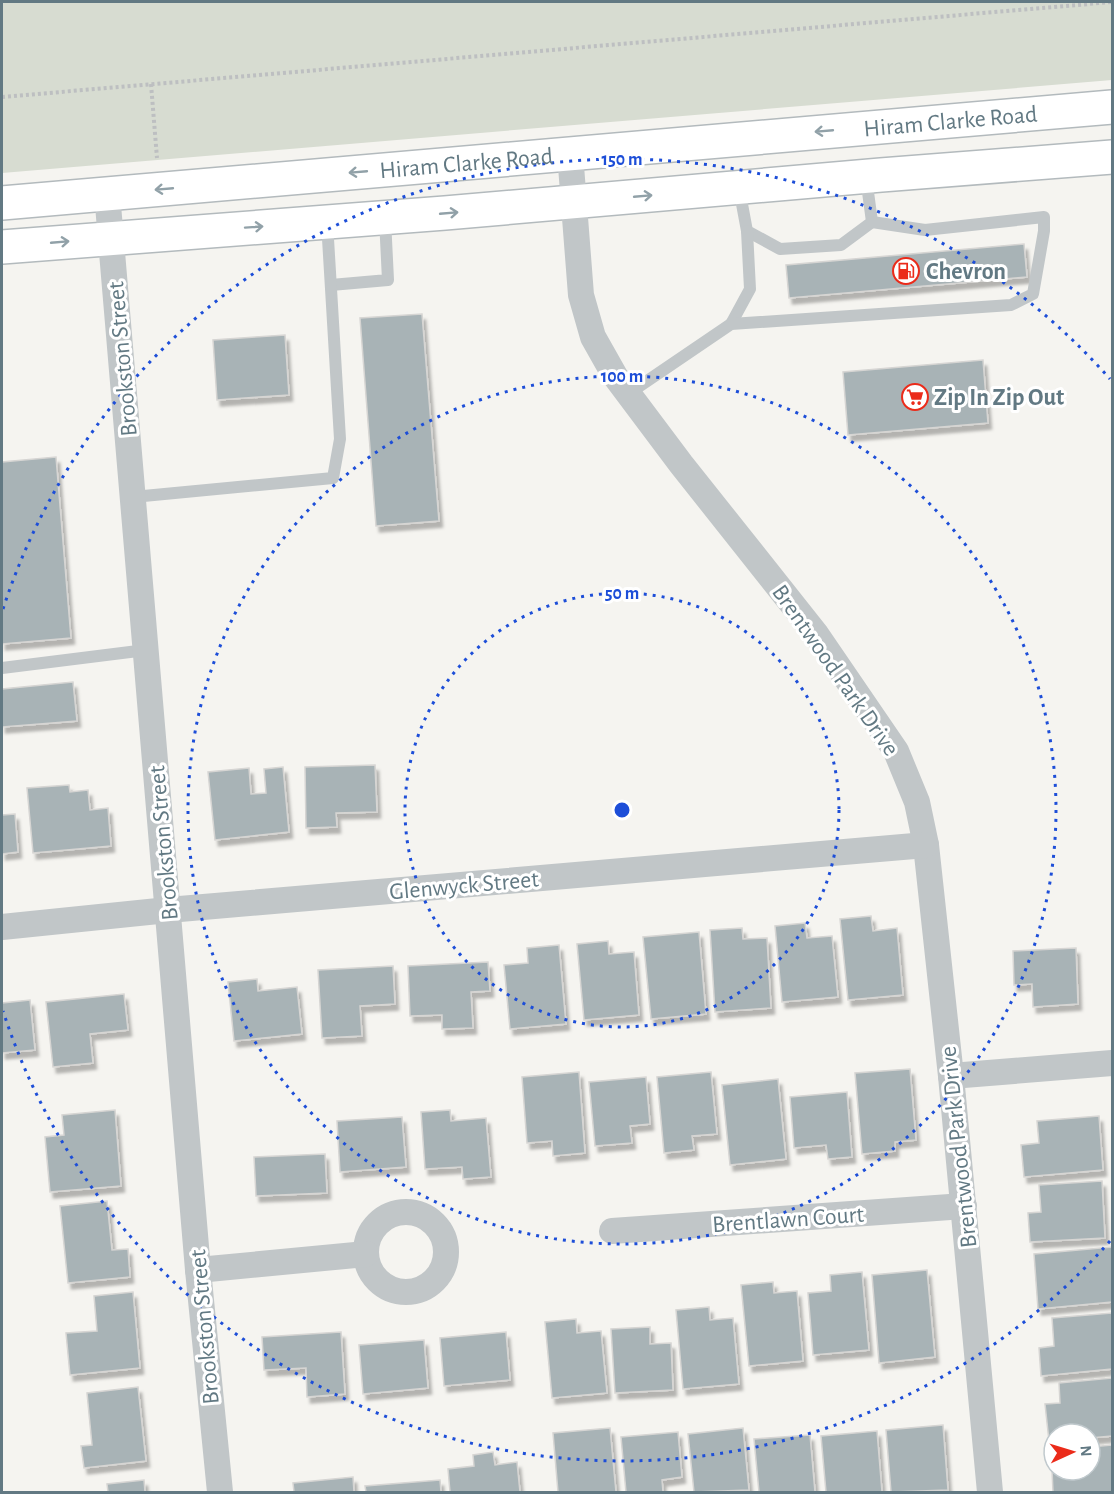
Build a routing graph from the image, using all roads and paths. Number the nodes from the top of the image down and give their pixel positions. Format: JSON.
{"nodes":[{"id":1,"x":1113,"y":2,"type":"edge"},
{"id":2,"x":151,"y":84,"type":"junction"},
{"id":3,"x":2,"y":97,"type":"edge"},
{"id":4,"x":1113,"y":106,"type":"edge"},
{"id":5,"x":1056,"y":111,"type":"junction"},
{"id":6,"x":570,"y":153,"type":"junction"},
{"id":7,"x":1113,"y":157,"type":"edge"},
{"id":8,"x":1057,"y":161,"type":"junction"},
{"id":9,"x":158,"y":168,"type":"dead end"},
{"id":10,"x":866,"y":176,"type":"junction"},
{"id":11,"x":739,"y":188,"type":"junction"},
{"id":12,"x":107,"y":193,"type":"junction"},
{"id":13,"x":2,"y":202,"type":"edge"},
{"id":14,"x":574,"y":202,"type":"junction"},
{"id":15,"x":385,"y":218,"type":"junction"},
{"id":16,"x":327,"y":222,"type":"junction"},
{"id":17,"x":872,"y":222,"type":"junction"},
{"id":18,"x":747,"y":231,"type":"junction"},
{"id":19,"x":112,"y":238,"type":"junction"},
{"id":20,"x":2,"y":247,"type":"edge"},
{"id":21,"x":331,"y":285,"type":"junction"},
{"id":22,"x":731,"y":324,"type":"junction"},
{"id":23,"x":628,"y":394,"type":"junction"},
{"id":24,"x":133,"y":497,"type":"junction"},
{"id":25,"x":146,"y":650,"type":"junction"},
{"id":26,"x":2,"y":668,"type":"edge"},
{"id":27,"x":926,"y":845,"type":"junction"},
{"id":28,"x":168,"y":910,"type":"junction"},
{"id":29,"x":2,"y":927,"type":"edge"},
{"id":30,"x":1113,"y":1063,"type":"edge"},
{"id":31,"x":951,"y":1076,"type":"junction"},
{"id":32,"x":964,"y":1206,"type":"junction"},
{"id":33,"x":612,"y":1231,"type":"dead end"},
{"id":34,"x":366,"y":1254,"type":"dead end"},
{"id":35,"x":198,"y":1270,"type":"junction"},
{"id":36,"x":220,"y":1492,"type":"edge"},
{"id":37,"x":990,"y":1492,"type":"edge"}],
"edges":[{"from":1,"to":2,"type":"path"},
{"from":2,"to":3,"type":"path"},
{"from":2,"to":9,"type":"path"},
{"from":4,"to":5,"type":"main road","name":"Hiram Clarke Road"},
{"from":5,"to":6,"type":"main road","name":"Hiram Clarke Road","one_way":true},
{"from":5,"to":8,"type":"main road"},
{"from":6,"to":12,"type":"main road","name":"Hiram Clarke Road","one_way":true},
{"from":6,"to":14,"type":"street","name":"Brentwood Park Drive"},
{"from":7,"to":8,"type":"main road","name":"Hiram Clarke Road"},
{"from":8,"to":10,"type":"main road","name":"Hiram Clarke Road"},
{"from":10,"to":11,"type":"main road","name":"Hiram Clarke Road"},
{"from":10,"to":17,"type":"lane"},
{"from":14,"to":11,"type":"main road","name":"Hiram Clarke Road","one_way":true},
{"from":11,"to":18,"type":"lane"},
{"from":12,"to":13,"type":"main road","name":"Hiram Clarke Road"},
{"from":12,"to":19,"type":"street","name":"Brookston Street"},
{"from":15,"to":14,"type":"main road","name":"Hiram Clarke Road","one_way":true},
{"from":14,"to":23,"type":"street","name":"Brentwood Park Drive"},
{"from":15,"to":16,"type":"main road","name":"Hiram Clarke Road"},
{"from":15,"to":21,"type":"lane"},
{"from":19,"to":16,"type":"main road","name":"Hiram Clarke Road","one_way":true},
{"from":16,"to":21,"type":"lane"},
{"from":17,"to":18,"type":"lane"},
{"from":17,"to":22,"type":"lane"},
{"from":18,"to":22,"type":"lane"},
{"from":20,"to":19,"type":"main road","name":"Hiram Clarke Road","one_way":true},
{"from":19,"to":24,"type":"street","name":"Brookston Street"},
{"from":21,"to":24,"type":"lane"},
{"from":22,"to":23,"type":"lane"},
{"from":23,"to":27,"type":"street","name":"Brentwood Park Drive"},
{"from":24,"to":25,"type":"street","name":"Brookston Street"},
{"from":25,"to":26,"type":"lane"},
{"from":25,"to":28,"type":"street","name":"Brookston Street"},
{"from":27,"to":28,"type":"street","name":"Glenwyck Street"},
{"from":27,"to":31,"type":"street","name":"Brentwood Park Drive"},
{"from":28,"to":29,"type":"street","name":"Glenwyck Street"},
{"from":28,"to":35,"type":"street","name":"Brookston Street"},
{"from":30,"to":31,"type":"street"},
{"from":31,"to":32,"type":"street","name":"Brentwood Park Drive"},
{"from":32,"to":33,"type":"street","name":"Brentlawn Court"},
{"from":32,"to":37,"type":"street","name":"Brentwood Park Drive"},
{"from":34,"to":35,"type":"street"},
{"from":35,"to":36,"type":"street","name":"Brookston Street"}]}
